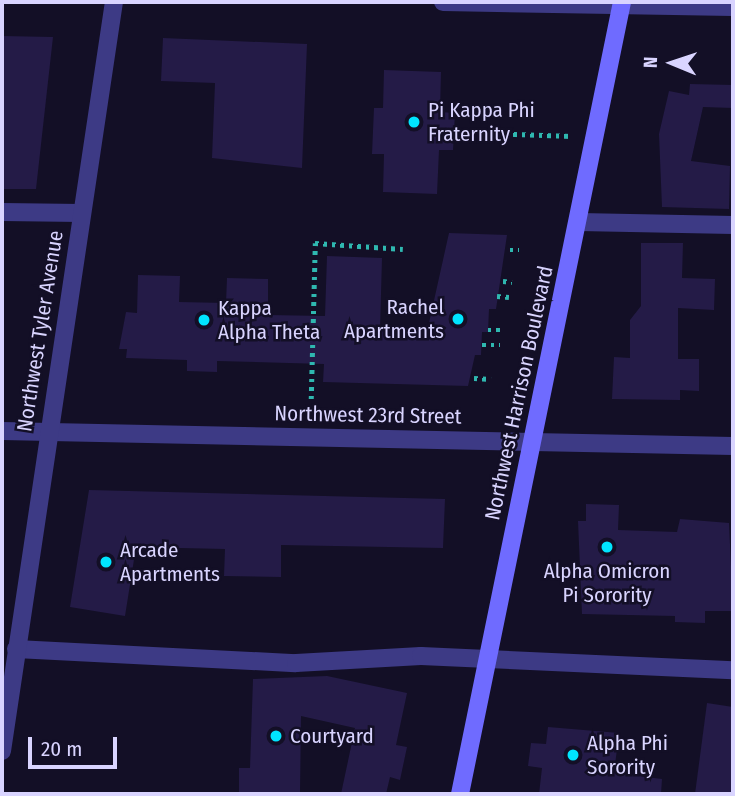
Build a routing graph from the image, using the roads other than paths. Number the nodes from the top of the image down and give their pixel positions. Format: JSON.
{"nodes":[{"id":1,"x":114,"y":2,"type":"edge"},
{"id":2,"x":443,"y":2,"type":"edge"},
{"id":3,"x":622,"y":4,"type":"edge"},
{"id":4,"x":733,"y":7,"type":"edge"},
{"id":5,"x":2,"y":212,"type":"edge"},
{"id":6,"x":81,"y":213,"type":"junction"},
{"id":7,"x":579,"y":222,"type":"junction"},
{"id":8,"x":733,"y":225,"type":"edge"},
{"id":9,"x":2,"y":431,"type":"edge"},
{"id":10,"x":47,"y":432,"type":"junction"},
{"id":11,"x":531,"y":441,"type":"junction"},
{"id":12,"x":733,"y":446,"type":"edge"},
{"id":13,"x":16,"y":649,"type":"junction"},
{"id":14,"x":486,"y":661,"type":"junction"},
{"id":15,"x":733,"y":670,"type":"edge"},
{"id":16,"x":2,"y":751,"type":"edge"},
{"id":17,"x":460,"y":794,"type":"edge"}],
"edges":[{"from":1,"to":6,"type":"street","name":"Northwest Tyler Avenue"},
{"from":2,"to":3,"type":"street"},
{"from":3,"to":4,"type":"street"},
{"from":3,"to":7,"type":"main road","name":"Northwest Harrison Boulevard"},
{"from":5,"to":6,"type":"street"},
{"from":6,"to":10,"type":"street","name":"Northwest Tyler Avenue"},
{"from":7,"to":8,"type":"street"},
{"from":7,"to":11,"type":"main road","name":"Northwest Harrison Boulevard"},
{"from":9,"to":10,"type":"street","name":"Northwest 23rd Street"},
{"from":10,"to":11,"type":"street","name":"Northwest 23rd Street"},
{"from":10,"to":13,"type":"street","name":"Northwest Tyler Avenue"},
{"from":11,"to":12,"type":"street","name":"Northwest 23rd Street"},
{"from":11,"to":14,"type":"main road","name":"Northwest Harrison Boulevard"},
{"from":13,"to":14,"type":"street"},
{"from":13,"to":16,"type":"street","name":"Northwest Tyler Avenue"},
{"from":14,"to":15,"type":"street"},
{"from":14,"to":17,"type":"main road","name":"Northwest Harrison Boulevard"}]}
